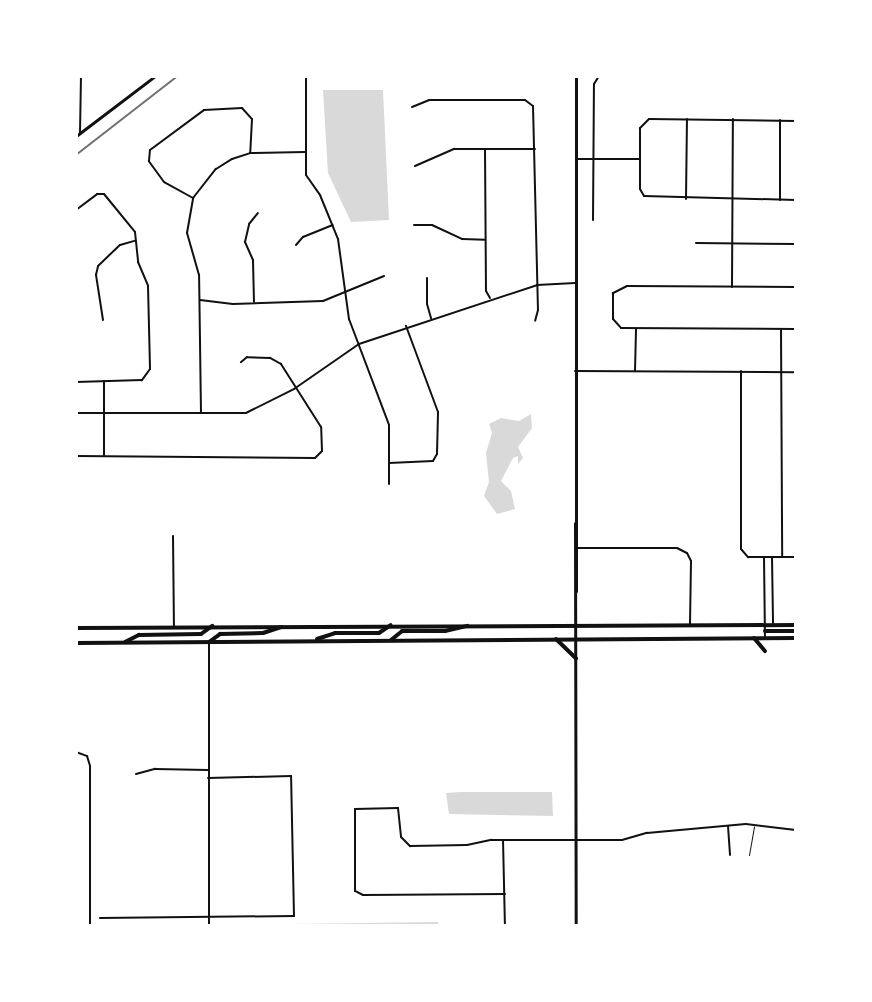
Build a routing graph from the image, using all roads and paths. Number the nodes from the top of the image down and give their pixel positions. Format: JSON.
{"nodes":[{"id":1,"x":81,"y":76,"type":"edge"},
{"id":2,"x":155,"y":76,"type":"edge"},
{"id":3,"x":576,"y":76,"type":"edge"},
{"id":4,"x":777,"y":76,"type":"edge"},
{"id":5,"x":306,"y":77,"type":"edge"},
{"id":6,"x":598,"y":77,"type":"edge"},
{"id":7,"x":795,"y":77,"type":"edge"},
{"id":8,"x":412,"y":107,"type":"dead end"},
{"id":9,"x":687,"y":119,"type":"junction"},
{"id":10,"x":733,"y":119,"type":"junction"},
{"id":11,"x":780,"y":120,"type":"junction"},
{"id":12,"x":795,"y":120,"type":"edge"},
{"id":13,"x":78,"y":135,"type":"edge"},
{"id":14,"x":485,"y":149,"type":"junction"},
{"id":15,"x":534,"y":149,"type":"junction"},
{"id":16,"x":305,"y":152,"type":"junction"},
{"id":17,"x":250,"y":153,"type":"junction"},
{"id":18,"x":593,"y":158,"type":"junction"},
{"id":19,"x":576,"y":159,"type":"junction"},
{"id":20,"x":640,"y":159,"type":"junction"},
{"id":21,"x":414,"y":166,"type":"dead end"},
{"id":22,"x":193,"y":198,"type":"junction"},
{"id":23,"x":686,"y":199,"type":"junction"},
{"id":24,"x":733,"y":200,"type":"junction"},
{"id":25,"x":780,"y":200,"type":"junction"},
{"id":26,"x":795,"y":200,"type":"edge"},
{"id":27,"x":76,"y":210,"type":"edge"},
{"id":28,"x":258,"y":213,"type":"dead end"},
{"id":29,"x":593,"y":220,"type":"dead end"},
{"id":30,"x":333,"y":225,"type":"junction"},
{"id":31,"x":414,"y":225,"type":"dead end"},
{"id":32,"x":485,"y":240,"type":"junction"},
{"id":33,"x":134,"y":242,"type":"junction"},
{"id":34,"x":696,"y":243,"type":"dead end"},
{"id":35,"x":733,"y":243,"type":"junction"},
{"id":36,"x":795,"y":243,"type":"edge"},
{"id":37,"x":296,"y":245,"type":"dead end"},
{"id":38,"x":384,"y":276,"type":"dead end"},
{"id":39,"x":427,"y":278,"type":"dead end"},
{"id":40,"x":574,"y":283,"type":"junction"},
{"id":41,"x":537,"y":285,"type":"junction"},
{"id":42,"x":795,"y":287,"type":"edge"},
{"id":43,"x":732,"y":288,"type":"junction"},
{"id":44,"x":347,"y":293,"type":"junction"},
{"id":45,"x":200,"y":300,"type":"junction"},
{"id":46,"x":491,"y":300,"type":"junction"},
{"id":47,"x":254,"y":302,"type":"junction"},
{"id":48,"x":431,"y":318,"type":"junction"},
{"id":49,"x":103,"y":320,"type":"dead end"},
{"id":50,"x":535,"y":321,"type":"dead end"},
{"id":51,"x":406,"y":326,"type":"junction"},
{"id":52,"x":636,"y":329,"type":"junction"},
{"id":53,"x":781,"y":329,"type":"junction"},
{"id":54,"x":795,"y":329,"type":"edge"},
{"id":55,"x":359,"y":344,"type":"junction"},
{"id":56,"x":241,"y":362,"type":"dead end"},
{"id":57,"x":575,"y":371,"type":"junction"},
{"id":58,"x":635,"y":371,"type":"junction"},
{"id":59,"x":741,"y":371,"type":"junction"},
{"id":60,"x":781,"y":371,"type":"junction"},
{"id":61,"x":795,"y":372,"type":"edge"},
{"id":62,"x":104,"y":381,"type":"junction"},
{"id":63,"x":76,"y":382,"type":"edge"},
{"id":64,"x":294,"y":389,"type":"junction"},
{"id":65,"x":76,"y":413,"type":"edge"},
{"id":66,"x":104,"y":413,"type":"junction"},
{"id":67,"x":201,"y":414,"type":"junction"},
{"id":68,"x":76,"y":456,"type":"edge"},
{"id":69,"x":104,"y":456,"type":"junction"},
{"id":70,"x":389,"y":463,"type":"junction"},
{"id":71,"x":389,"y":484,"type":"dead end"},
{"id":72,"x":576,"y":521,"type":"junction"},
{"id":73,"x":173,"y":536,"type":"dead end"},
{"id":74,"x":578,"y":549,"type":"junction"},
{"id":75,"x":764,"y":557,"type":"junction"},
{"id":76,"x":772,"y":557,"type":"junction"},
{"id":77,"x":782,"y":557,"type":"junction"},
{"id":78,"x":795,"y":557,"type":"edge"},
{"id":79,"x":576,"y":591,"type":"junction"},
{"id":80,"x":470,"y":624,"type":"junction"},
{"id":81,"x":576,"y":624,"type":"junction"},
{"id":82,"x":690,"y":624,"type":"junction"},
{"id":83,"x":765,"y":624,"type":"junction"},
{"id":84,"x":773,"y":624,"type":"junction"},
{"id":85,"x":391,"y":625,"type":"junction"},
{"id":86,"x":795,"y":625,"type":"edge"},
{"id":87,"x":212,"y":626,"type":"junction"},
{"id":88,"x":284,"y":626,"type":"junction"},
{"id":89,"x":174,"y":627,"type":"junction"},
{"id":90,"x":76,"y":628,"type":"edge"},
{"id":91,"x":765,"y":631,"type":"junction"},
{"id":92,"x":772,"y":631,"type":"junction"},
{"id":93,"x":795,"y":631,"type":"edge"},
{"id":94,"x":555,"y":638,"type":"junction"},
{"id":95,"x":576,"y":638,"type":"junction"},
{"id":96,"x":753,"y":638,"type":"junction"},
{"id":97,"x":765,"y":638,"type":"junction"},
{"id":98,"x":771,"y":638,"type":"junction"},
{"id":99,"x":795,"y":638,"type":"edge"},
{"id":100,"x":391,"y":640,"type":"junction"},
{"id":101,"x":313,"y":641,"type":"junction"},
{"id":102,"x":209,"y":642,"type":"junction"},
{"id":103,"x":76,"y":643,"type":"edge"},
{"id":104,"x":125,"y":643,"type":"junction"},
{"id":105,"x":765,"y":651,"type":"dead end"},
{"id":106,"x":576,"y":658,"type":"junction"},
{"id":107,"x":76,"y":752,"type":"edge"},
{"id":108,"x":208,"y":770,"type":"junction"},
{"id":109,"x":136,"y":774,"type":"dead end"},
{"id":110,"x":208,"y":777,"type":"junction"},
{"id":111,"x":728,"y":826,"type":"junction"},
{"id":112,"x":754,"y":826,"type":"junction"},
{"id":113,"x":795,"y":830,"type":"edge"},
{"id":114,"x":503,"y":840,"type":"junction"},
{"id":115,"x":576,"y":840,"type":"junction"},
{"id":116,"x":730,"y":855,"type":"dead end"},
{"id":117,"x":749,"y":855,"type":"dead end"},
{"id":118,"x":505,"y":894,"type":"junction"},
{"id":119,"x":209,"y":917,"type":"junction"},
{"id":120,"x":100,"y":918,"type":"dead end"},
{"id":121,"x":90,"y":926,"type":"edge"},
{"id":122,"x":209,"y":926,"type":"edge"},
{"id":123,"x":505,"y":926,"type":"edge"},
{"id":124,"x":576,"y":926,"type":"edge"}],
"edges":[{"from":1,"to":13,"type":"street"},
{"from":2,"to":13,"type":"street"},
{"from":3,"to":19,"type":"street"},
{"from":4,"to":7,"type":"street"},
{"from":5,"to":16,"type":"street"},
{"from":6,"to":18,"type":"street"},
{"from":8,"to":15,"type":"street"},
{"from":9,"to":10,"type":"street"},
{"from":9,"to":20,"type":"street"},
{"from":9,"to":23,"type":"street"},
{"from":10,"to":11,"type":"street"},
{"from":10,"to":24,"type":"street"},
{"from":11,"to":12,"type":"street"},
{"from":11,"to":25,"type":"street"},
{"from":14,"to":15,"type":"street"},
{"from":14,"to":21,"type":"street"},
{"from":14,"to":32,"type":"street"},
{"from":15,"to":41,"type":"street"},
{"from":16,"to":17,"type":"street"},
{"from":16,"to":30,"type":"street"},
{"from":17,"to":22,"type":"street"},
{"from":17,"to":22,"type":"street"},
{"from":18,"to":19,"type":"street"},
{"from":18,"to":20,"type":"street"},
{"from":18,"to":29,"type":"street"},
{"from":19,"to":40,"type":"street"},
{"from":20,"to":23,"type":"street"},
{"from":22,"to":45,"type":"street"},
{"from":23,"to":24,"type":"street"},
{"from":24,"to":25,"type":"street"},
{"from":24,"to":35,"type":"street"},
{"from":25,"to":26,"type":"street"},
{"from":27,"to":33,"type":"street"},
{"from":28,"to":47,"type":"street"},
{"from":30,"to":37,"type":"street"},
{"from":30,"to":44,"type":"street"},
{"from":31,"to":32,"type":"street"},
{"from":32,"to":46,"type":"street"},
{"from":33,"to":49,"type":"street"},
{"from":33,"to":62,"type":"street"},
{"from":34,"to":35,"type":"street"},
{"from":35,"to":36,"type":"street"},
{"from":35,"to":43,"type":"street"},
{"from":38,"to":44,"type":"street"},
{"from":39,"to":48,"type":"street"},
{"from":40,"to":41,"type":"street"},
{"from":40,"to":57,"type":"street"},
{"from":41,"to":46,"type":"street"},
{"from":41,"to":50,"type":"street"},
{"from":42,"to":43,"type":"street"},
{"from":43,"to":52,"type":"street"},
{"from":44,"to":47,"type":"street"},
{"from":44,"to":55,"type":"street"},
{"from":45,"to":47,"type":"street"},
{"from":45,"to":67,"type":"street"},
{"from":46,"to":48,"type":"street"},
{"from":48,"to":51,"type":"street"},
{"from":51,"to":55,"type":"street"},
{"from":51,"to":70,"type":"street"},
{"from":52,"to":53,"type":"street"},
{"from":52,"to":58,"type":"street"},
{"from":53,"to":54,"type":"street"},
{"from":53,"to":60,"type":"street"},
{"from":55,"to":64,"type":"street"},
{"from":55,"to":70,"type":"street"},
{"from":56,"to":64,"type":"street"},
{"from":57,"to":58,"type":"street"},
{"from":57,"to":72,"type":"street"},
{"from":58,"to":59,"type":"street"},
{"from":59,"to":60,"type":"street"},
{"from":59,"to":75,"type":"street"},
{"from":60,"to":61,"type":"street"},
{"from":60,"to":77,"type":"street"},
{"from":62,"to":63,"type":"street"},
{"from":62,"to":66,"type":"street"},
{"from":64,"to":67,"type":"street"},
{"from":64,"to":69,"type":"street"},
{"from":65,"to":66,"type":"street"},
{"from":66,"to":67,"type":"street"},
{"from":66,"to":69,"type":"street"},
{"from":68,"to":69,"type":"street"},
{"from":70,"to":71,"type":"street"},
{"from":72,"to":74,"type":"street"},
{"from":72,"to":79,"type":"street"},
{"from":73,"to":89,"type":"street"},
{"from":74,"to":79,"type":"street"},
{"from":74,"to":82,"type":"street"},
{"from":75,"to":76,"type":"street"},
{"from":75,"to":83,"type":"street"},
{"from":76,"to":77,"type":"street"},
{"from":76,"to":84,"type":"street"},
{"from":77,"to":78,"type":"street"},
{"from":79,"to":81,"type":"street"},
{"from":80,"to":81,"type":"highway"},
{"from":80,"to":85,"type":"highway"},
{"from":80,"to":100,"type":"highway"},
{"from":81,"to":82,"type":"highway"},
{"from":81,"to":95,"type":"street"},
{"from":82,"to":83,"type":"highway"},
{"from":83,"to":84,"type":"highway"},
{"from":83,"to":91,"type":"street"},
{"from":84,"to":86,"type":"highway"},
{"from":84,"to":92,"type":"street"},
{"from":85,"to":88,"type":"highway"},
{"from":85,"to":101,"type":"highway"},
{"from":87,"to":88,"type":"highway"},
{"from":87,"to":89,"type":"highway"},
{"from":87,"to":104,"type":"highway"},
{"from":88,"to":102,"type":"highway"},
{"from":89,"to":90,"type":"highway"},
{"from":91,"to":92,"type":"highway"},
{"from":91,"to":97,"type":"street"},
{"from":92,"to":93,"type":"highway"},
{"from":92,"to":98,"type":"street"},
{"from":94,"to":95,"type":"highway"},
{"from":94,"to":100,"type":"highway"},
{"from":94,"to":106,"type":"highway"},
{"from":95,"to":96,"type":"highway"},
{"from":95,"to":106,"type":"street"},
{"from":96,"to":97,"type":"highway"},
{"from":96,"to":105,"type":"highway"},
{"from":97,"to":98,"type":"highway"},
{"from":98,"to":99,"type":"highway"},
{"from":100,"to":101,"type":"highway"},
{"from":101,"to":102,"type":"highway"},
{"from":102,"to":104,"type":"highway"},
{"from":102,"to":108,"type":"street"},
{"from":103,"to":104,"type":"highway"},
{"from":106,"to":115,"type":"street"},
{"from":107,"to":121,"type":"street"},
{"from":108,"to":109,"type":"street"},
{"from":108,"to":110,"type":"street"},
{"from":110,"to":119,"type":"street"},
{"from":110,"to":119,"type":"street"},
{"from":111,"to":112,"type":"street"},
{"from":111,"to":115,"type":"street"},
{"from":111,"to":116,"type":"street"},
{"from":112,"to":113,"type":"street"},
{"from":112,"to":117,"type":"lane"},
{"from":114,"to":115,"type":"street"},
{"from":114,"to":118,"type":"street"},
{"from":114,"to":118,"type":"street"},
{"from":115,"to":124,"type":"street"},
{"from":118,"to":123,"type":"street"},
{"from":119,"to":120,"type":"street"},
{"from":119,"to":122,"type":"street"}]}
